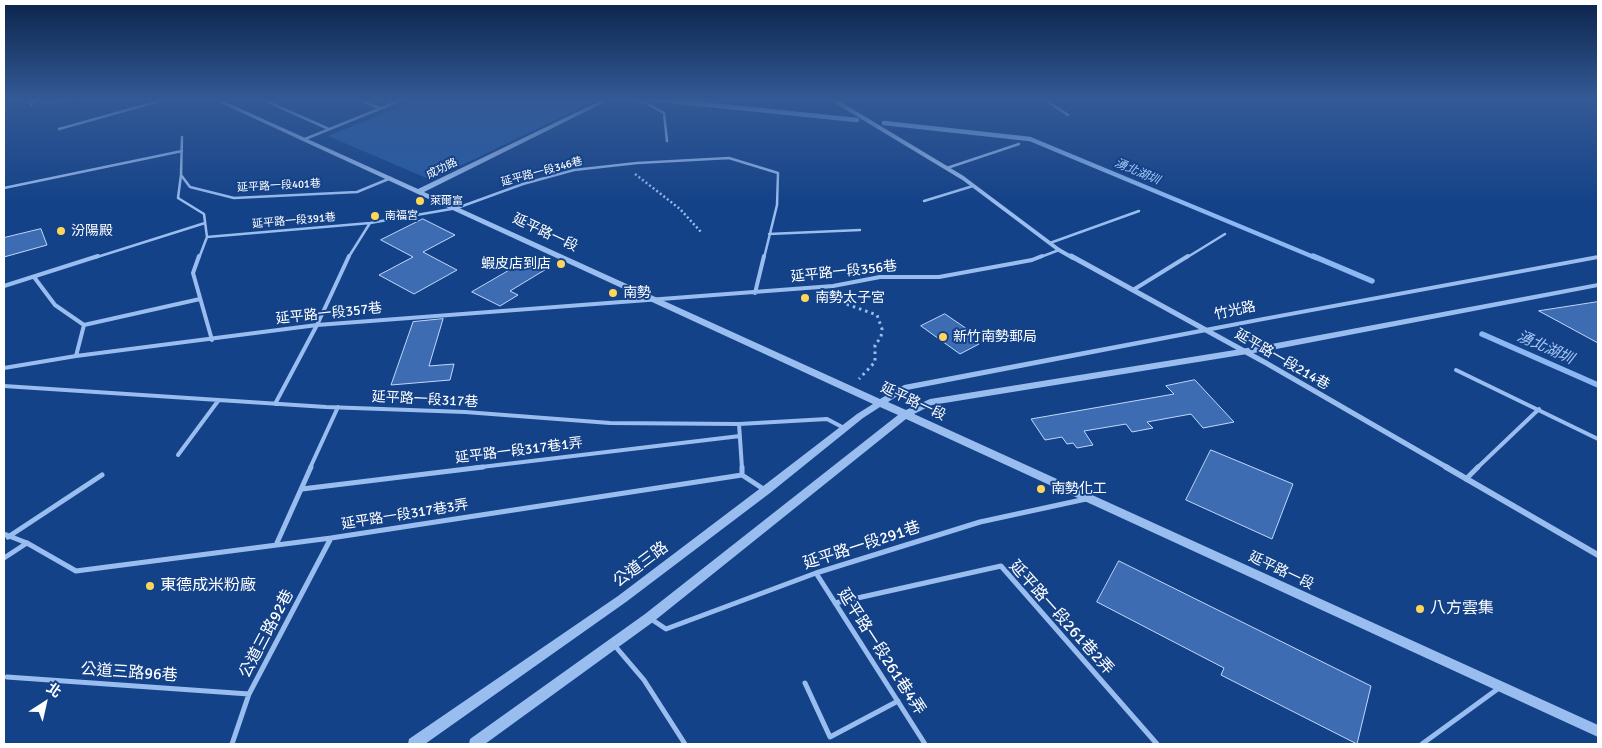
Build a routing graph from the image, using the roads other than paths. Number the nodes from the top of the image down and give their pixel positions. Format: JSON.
{"nodes":[{"id":1,"x":294,"y":134,"type":"edge"},
{"id":2,"x":317,"y":134,"type":"edge"},
{"id":3,"x":537,"y":134,"type":"edge"},
{"id":4,"x":666,"y":134,"type":"edge"},
{"id":5,"x":890,"y":134,"type":"edge"},
{"id":6,"x":182,"y":137,"type":"dead end"},
{"id":7,"x":305,"y":139,"type":"junction"},
{"id":8,"x":667,"y":141,"type":"dead end"},
{"id":9,"x":1019,"y":144,"type":"dead end"},
{"id":10,"x":182,"y":151,"type":"junction"},
{"id":11,"x":947,"y":168,"type":"junction"},
{"id":12,"x":181,"y":176,"type":"junction"},
{"id":13,"x":391,"y":178,"type":"junction"},
{"id":14,"x":973,"y":186,"type":"junction"},
{"id":15,"x":4,"y":188,"type":"edge"},
{"id":16,"x":420,"y":191,"type":"junction"},
{"id":17,"x":924,"y":201,"type":"dead end"},
{"id":18,"x":457,"y":208,"type":"junction"},
{"id":19,"x":1139,"y":210,"type":"dead end"},
{"id":20,"x":205,"y":223,"type":"junction"},
{"id":21,"x":370,"y":223,"type":"junction"},
{"id":22,"x":860,"y":230,"type":"dead end"},
{"id":23,"x":769,"y":234,"type":"junction"},
{"id":24,"x":1225,"y":234,"type":"dead end"},
{"id":25,"x":207,"y":237,"type":"junction"},
{"id":26,"x":1050,"y":243,"type":"junction"},
{"id":27,"x":1059,"y":250,"type":"junction"},
{"id":28,"x":1598,"y":257,"type":"edge"},
{"id":29,"x":34,"y":277,"type":"junction"},
{"id":30,"x":1598,"y":285,"type":"edge"},
{"id":31,"x":4,"y":286,"type":"edge"},
{"id":32,"x":1133,"y":290,"type":"junction"},
{"id":33,"x":754,"y":292,"type":"junction"},
{"id":34,"x":200,"y":299,"type":"junction"},
{"id":35,"x":659,"y":300,"type":"junction"},
{"id":36,"x":84,"y":325,"type":"junction"},
{"id":37,"x":318,"y":325,"type":"junction"},
{"id":38,"x":1208,"y":331,"type":"junction"},
{"id":39,"x":212,"y":340,"type":"junction"},
{"id":40,"x":1244,"y":351,"type":"junction"},
{"id":41,"x":76,"y":356,"type":"junction"},
{"id":42,"x":4,"y":368,"type":"edge"},
{"id":43,"x":1456,"y":370,"type":"dead end"},
{"id":44,"x":4,"y":386,"type":"edge"},
{"id":45,"x":218,"y":401,"type":"junction"},
{"id":46,"x":880,"y":402,"type":"junction"},
{"id":47,"x":275,"y":404,"type":"junction"},
{"id":48,"x":338,"y":407,"type":"junction"},
{"id":49,"x":1539,"y":409,"type":"junction"},
{"id":50,"x":906,"y":414,"type":"junction"},
{"id":51,"x":739,"y":424,"type":"junction"},
{"id":52,"x":844,"y":428,"type":"junction"},
{"id":53,"x":740,"y":436,"type":"junction"},
{"id":54,"x":1598,"y":438,"type":"edge"},
{"id":55,"x":178,"y":455,"type":"dead end"},
{"id":56,"x":102,"y":474,"type":"dead end"},
{"id":57,"x":742,"y":475,"type":"junction"},
{"id":58,"x":1466,"y":479,"type":"junction"},
{"id":59,"x":302,"y":488,"type":"junction"},
{"id":60,"x":766,"y":490,"type":"junction"},
{"id":61,"x":1090,"y":498,"type":"junction"},
{"id":62,"x":6,"y":536,"type":"edge"},
{"id":63,"x":331,"y":538,"type":"junction"},
{"id":64,"x":27,"y":543,"type":"junction"},
{"id":65,"x":276,"y":545,"type":"junction"},
{"id":66,"x":1598,"y":555,"type":"edge"},
{"id":67,"x":4,"y":558,"type":"edge"},
{"id":68,"x":816,"y":573,"type":"junction"},
{"id":69,"x":835,"y":603,"type":"junction"},
{"id":70,"x":649,"y":618,"type":"junction"},
{"id":71,"x":613,"y":644,"type":"junction"},
{"id":72,"x":7,"y":677,"type":"dead end"},
{"id":73,"x":805,"y":683,"type":"dead end"},
{"id":74,"x":1501,"y":687,"type":"junction"},
{"id":75,"x":249,"y":694,"type":"junction"},
{"id":76,"x":898,"y":701,"type":"junction"},
{"id":77,"x":1598,"y":731,"type":"edge"},
{"id":78,"x":232,"y":744,"type":"edge"},
{"id":79,"x":414,"y":744,"type":"edge"},
{"id":80,"x":475,"y":744,"type":"edge"},
{"id":81,"x":685,"y":744,"type":"edge"},
{"id":82,"x":925,"y":744,"type":"edge"},
{"id":83,"x":1157,"y":744,"type":"edge"},
{"id":84,"x":1422,"y":744,"type":"edge"}],
"edges":[{"from":1,"to":7,"type":"street","name":"延平路一段"},
{"from":2,"to":7,"type":"lane"},
{"from":3,"to":16,"type":"street","name":"成功路"},
{"from":4,"to":8,"type":"lane"},
{"from":5,"to":11,"type":"street","name":"延平路一段214巷"},
{"from":6,"to":10,"type":"lane"},
{"from":7,"to":13,"type":"street","name":"延平路一段"},
{"from":9,"to":11,"type":"lane"},
{"from":10,"to":12,"type":"lane"},
{"from":10,"to":15,"type":"lane"},
{"from":11,"to":14,"type":"street","name":"延平路一段214巷"},
{"from":12,"to":13,"type":"lane","name":"延平路一段401巷"},
{"from":12,"to":20,"type":"lane"},
{"from":13,"to":16,"type":"street","name":"延平路一段"},
{"from":14,"to":17,"type":"lane"},
{"from":14,"to":26,"type":"street","name":"延平路一段214巷"},
{"from":16,"to":18,"type":"street","name":"延平路一段"},
{"from":18,"to":21,"type":"lane","name":"延平路一段391巷"},
{"from":18,"to":23,"type":"lane","name":"延平路一段346巷"},
{"from":18,"to":35,"type":"street","name":"延平路一段"},
{"from":19,"to":26,"type":"lane"},
{"from":20,"to":25,"type":"lane"},
{"from":20,"to":29,"type":"lane"},
{"from":21,"to":25,"type":"lane","name":"延平路一段391巷"},
{"from":21,"to":37,"type":"lane"},
{"from":22,"to":23,"type":"lane"},
{"from":23,"to":33,"type":"lane","name":"延平路一段346巷"},
{"from":24,"to":32,"type":"lane"},
{"from":25,"to":34,"type":"lane"},
{"from":26,"to":27,"type":"street","name":"延平路一段214巷"},
{"from":27,"to":32,"type":"street","name":"延平路一段214巷"},
{"from":27,"to":33,"type":"lane","name":"延平路一段356巷"},
{"from":28,"to":38,"type":"street","name":"竹光路"},
{"from":29,"to":31,"type":"lane"},
{"from":29,"to":36,"type":"lane"},
{"from":30,"to":40,"type":"street"},
{"from":32,"to":38,"type":"street","name":"延平路一段214巷"},
{"from":33,"to":35,"type":"lane","name":"延平路一段356巷"},
{"from":34,"to":36,"type":"lane"},
{"from":34,"to":39,"type":"lane"},
{"from":35,"to":37,"type":"lane","name":"延平路一段357巷"},
{"from":35,"to":46,"type":"street","name":"延平路一段"},
{"from":36,"to":41,"type":"lane"},
{"from":37,"to":39,"type":"lane","name":"延平路一段357巷"},
{"from":37,"to":47,"type":"lane"},
{"from":38,"to":40,"type":"street","name":"延平路一段214巷"},
{"from":38,"to":46,"type":"street","name":"竹光路"},
{"from":39,"to":41,"type":"lane","name":"延平路一段357巷"},
{"from":40,"to":50,"type":"street"},
{"from":40,"to":58,"type":"street","name":"延平路一段214巷"},
{"from":41,"to":42,"type":"lane","name":"延平路一段357巷"},
{"from":43,"to":49,"type":"lane"},
{"from":44,"to":45,"type":"lane","name":"延平路一段317巷"},
{"from":45,"to":47,"type":"lane","name":"延平路一段317巷"},
{"from":45,"to":55,"type":"lane"},
{"from":46,"to":50,"type":"street","name":"延平路一段"},
{"from":46,"to":52,"type":"street","name":"公道三路"},
{"from":47,"to":48,"type":"lane","name":"延平路一段317巷"},
{"from":48,"to":51,"type":"lane","name":"延平路一段317巷"},
{"from":48,"to":59,"type":"lane"},
{"from":49,"to":54,"type":"lane"},
{"from":49,"to":58,"type":"lane"},
{"from":50,"to":61,"type":"street","name":"延平路一段"},
{"from":50,"to":70,"type":"street"},
{"from":51,"to":52,"type":"lane","name":"延平路一段317巷"},
{"from":51,"to":53,"type":"lane"},
{"from":52,"to":60,"type":"street","name":"公道三路"},
{"from":53,"to":57,"type":"lane"},
{"from":53,"to":59,"type":"lane","name":"延平路一段317巷1弄"},
{"from":56,"to":62,"type":"lane"},
{"from":57,"to":60,"type":"lane"},
{"from":57,"to":63,"type":"lane","name":"延平路一段317巷3弄"},
{"from":58,"to":66,"type":"street","name":"延平路一段214巷"},
{"from":59,"to":65,"type":"lane"},
{"from":60,"to":79,"type":"street","name":"公道三路"},
{"from":61,"to":68,"type":"lane","name":"延平路一段291巷"},
{"from":61,"to":74,"type":"street","name":"延平路一段"},
{"from":62,"to":64,"type":"lane","name":"延平路一段317巷3弄"},
{"from":63,"to":65,"type":"lane","name":"延平路一段317巷3弄"},
{"from":63,"to":75,"type":"lane","name":"公道三路92巷"},
{"from":64,"to":65,"type":"lane","name":"延平路一段317巷3弄"},
{"from":64,"to":67,"type":"lane"},
{"from":68,"to":69,"type":"lane","name":"延平路一段261巷4弄"},
{"from":68,"to":70,"type":"lane","name":"延平路一段291巷"},
{"from":69,"to":76,"type":"lane","name":"延平路一段261巷4弄"},
{"from":69,"to":83,"type":"lane","name":"延平路一段261巷2弄"},
{"from":70,"to":71,"type":"street"},
{"from":71,"to":80,"type":"street"},
{"from":71,"to":81,"type":"lane"},
{"from":72,"to":75,"type":"lane","name":"公道三路96巷"},
{"from":73,"to":76,"type":"lane"},
{"from":74,"to":77,"type":"street","name":"延平路一段"},
{"from":74,"to":84,"type":"lane"},
{"from":75,"to":78,"type":"lane","name":"公道三路92巷"},
{"from":76,"to":82,"type":"lane","name":"延平路一段261巷4弄"}]}
